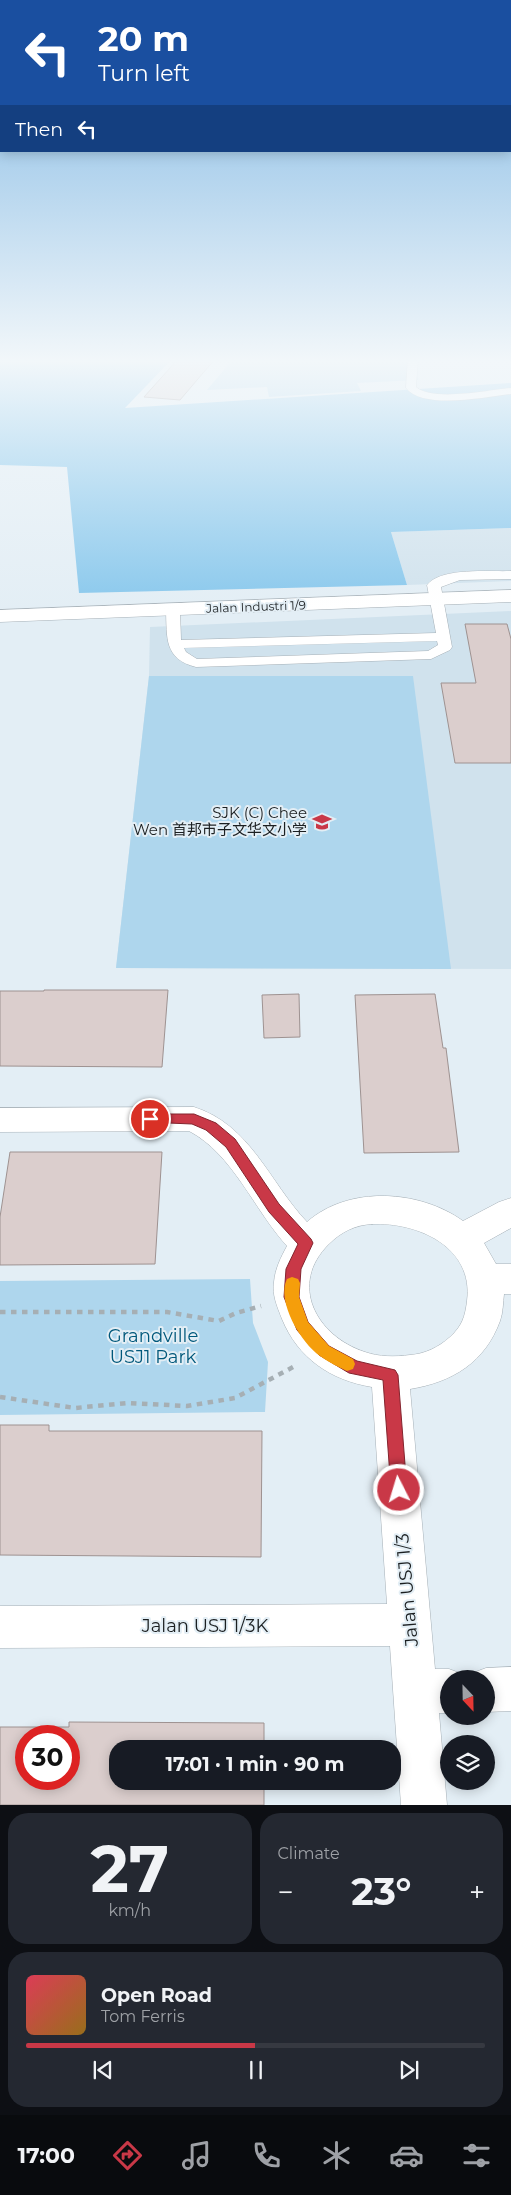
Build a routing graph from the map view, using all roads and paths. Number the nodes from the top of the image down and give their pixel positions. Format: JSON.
{"nodes":[{"id":1,"x":511,"y":575,"type":"edge"},
{"id":2,"x":511,"y":596,"type":"edge"},
{"id":3,"x":437,"y":599,"type":"junction"},
{"id":4,"x":173,"y":610,"type":"junction"},
{"id":5,"x":0,"y":616,"type":"edge"},
{"id":6,"x":0,"y":1120,"type":"edge"},
{"id":7,"x":511,"y":1212,"type":"edge"},
{"id":8,"x":461,"y":1238,"type":"junction"},
{"id":9,"x":306,"y":1243,"type":"junction"},
{"id":10,"x":498,"y":1279,"type":"edge"},
{"id":11,"x":292,"y":1297,"type":"junction"},
{"id":12,"x":0,"y":1311,"type":"edge"},
{"id":13,"x":324,"y":1351,"type":"junction"},
{"id":14,"x":390,"y":1375,"type":"junction"},
{"id":15,"x":0,"y":1397,"type":"edge"},
{"id":16,"x":410,"y":1625,"type":"junction"},
{"id":17,"x":0,"y":1627,"type":"edge"},
{"id":18,"x":511,"y":1689,"type":"edge"},
{"id":19,"x":495,"y":1690,"type":"edge"},
{"id":20,"x":432,"y":1691,"type":"edge"},
{"id":21,"x":424,"y":1805,"type":"edge"}],
"edges":[{"from":1,"to":3,"type":"lane"},
{"from":2,"to":3,"type":"street","name":"Jalan Industri 1/9"},
{"from":3,"to":4,"type":"street","name":"Jalan Industri 1/9"},
{"from":3,"to":4,"type":"lane"},
{"from":4,"to":5,"type":"street","name":"Jalan Industri 1/9"},
{"from":6,"to":9,"type":"street"},
{"from":7,"to":8,"type":"street"},
{"from":8,"to":9,"type":"street"},
{"from":8,"to":10,"type":"street"},
{"from":9,"to":11,"type":"street"},
{"from":10,"to":14,"type":"street"},
{"from":11,"to":12,"type":"path"},
{"from":11,"to":13,"type":"street"},
{"from":13,"to":14,"type":"street"},
{"from":13,"to":15,"type":"path"},
{"from":14,"to":16,"type":"street","name":"Jalan USJ 1/3"},
{"from":16,"to":17,"type":"street","name":"Jalan USJ 1/3K"},
{"from":16,"to":20,"type":"street","name":"Jalan USJ 1/3"},
{"from":18,"to":19,"type":"street"},
{"from":20,"to":21,"type":"street","name":"Jalan USJ 1/3"}]}
